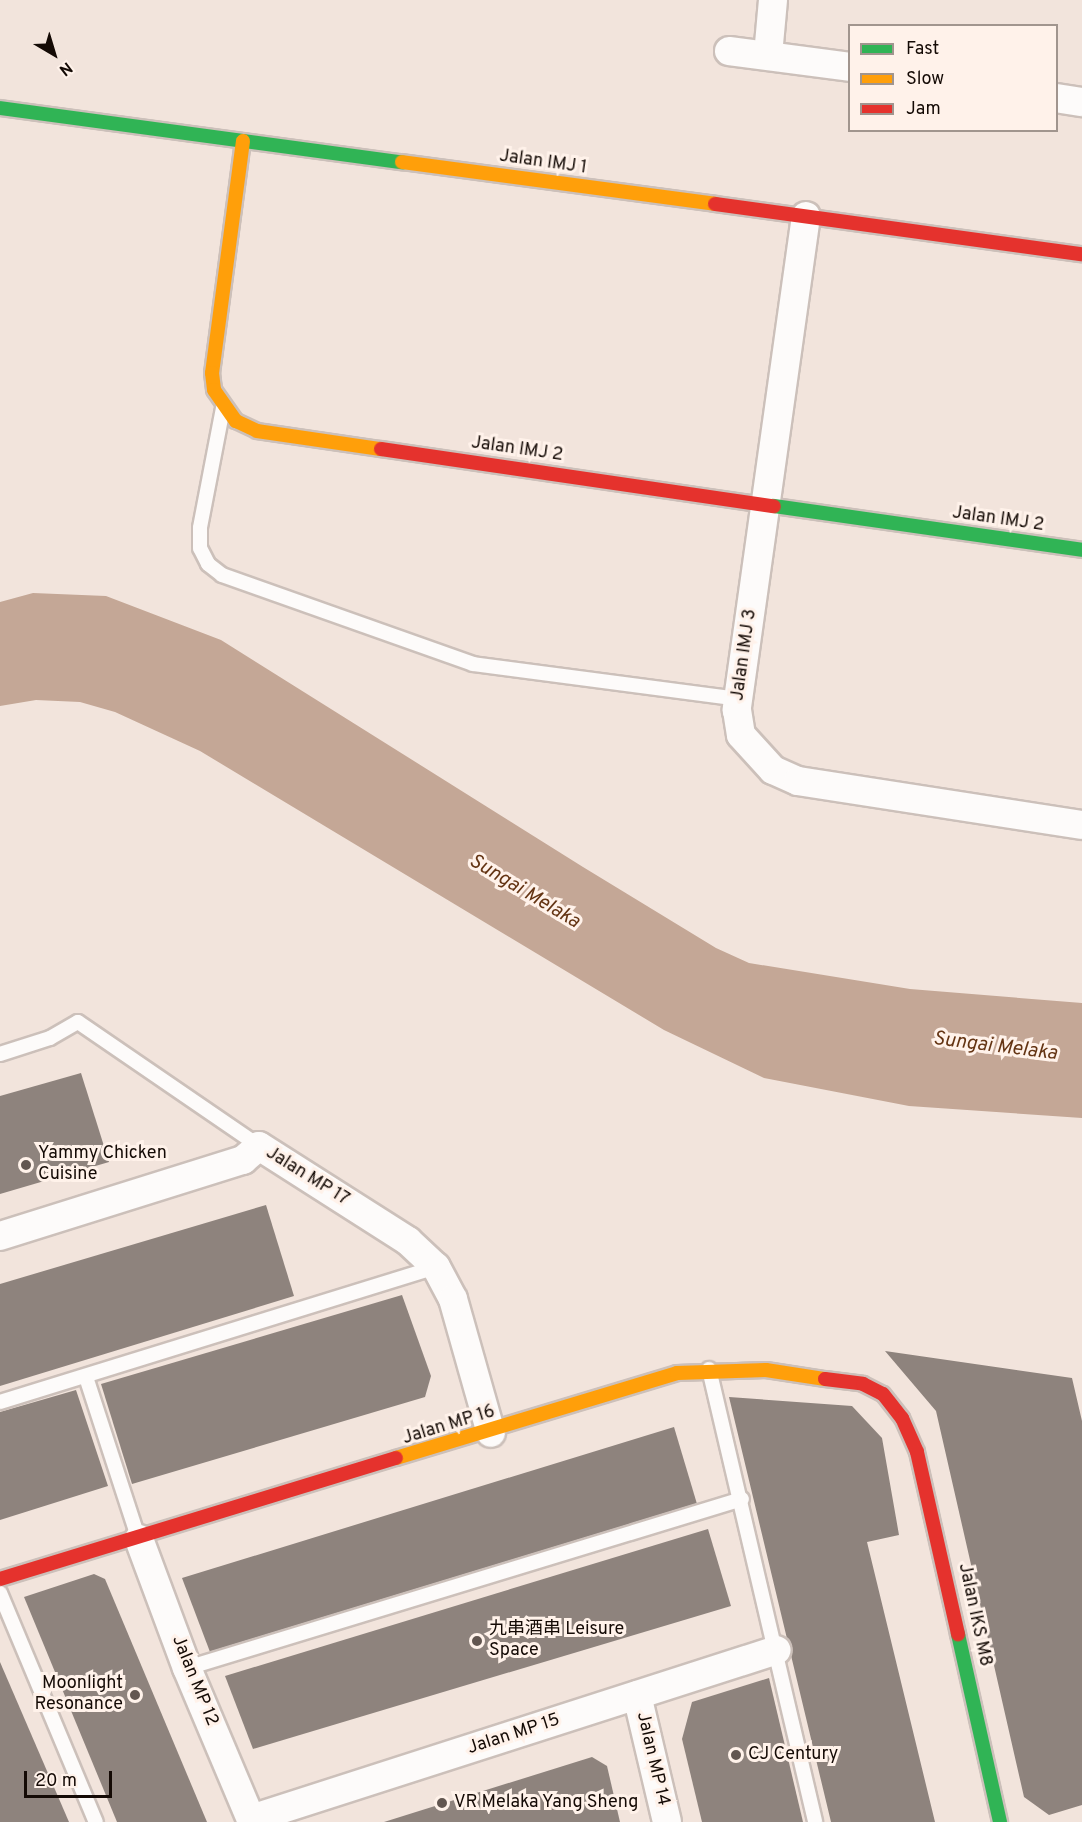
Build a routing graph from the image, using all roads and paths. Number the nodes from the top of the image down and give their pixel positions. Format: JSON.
{"nodes":[{"id":1,"x":773,"y":0,"type":"edge"},
{"id":2,"x":729,"y":51,"type":"dead end"},
{"id":3,"x":768,"y":55,"type":"junction"},
{"id":4,"x":848,"y":67,"type":"edge"},
{"id":5,"x":1058,"y":98,"type":"edge"},
{"id":6,"x":1082,"y":102,"type":"edge"},
{"id":7,"x":0,"y":108,"type":"edge"},
{"id":8,"x":243,"y":141,"type":"junction"},
{"id":9,"x":806,"y":216,"type":"junction"},
{"id":10,"x":1082,"y":254,"type":"edge"},
{"id":11,"x":223,"y":408,"type":"junction"},
{"id":12,"x":766,"y":505,"type":"junction"},
{"id":13,"x":1082,"y":550,"type":"edge"},
{"id":14,"x":739,"y":699,"type":"junction"},
{"id":15,"x":1082,"y":825,"type":"edge"},
{"id":16,"x":0,"y":1054,"type":"edge"},
{"id":17,"x":259,"y":1146,"type":"junction"},
{"id":18,"x":0,"y":1236,"type":"edge"},
{"id":19,"x":436,"y":1267,"type":"junction"},
{"id":20,"x":709,"y":1369,"type":"junction"},
{"id":21,"x":86,"y":1377,"type":"junction"},
{"id":22,"x":0,"y":1402,"type":"edge"},
{"id":23,"x":902,"y":1418,"type":"joint"},
{"id":24,"x":491,"y":1433,"type":"junction"},
{"id":25,"x":742,"y":1499,"type":"junction"},
{"id":26,"x":139,"y":1539,"type":"junction"},
{"id":27,"x":0,"y":1579,"type":"edge"},
{"id":28,"x":0,"y":1593,"type":"edge"},
{"id":29,"x":777,"y":1650,"type":"junction"},
{"id":30,"x":187,"y":1668,"type":"junction"},
{"id":31,"x":637,"y":1695,"type":"junction"},
{"id":32,"x":252,"y":1821,"type":"edge"},
{"id":33,"x":96,"y":1822,"type":"edge"},
{"id":34,"x":667,"y":1822,"type":"edge"},
{"id":35,"x":815,"y":1822,"type":"edge"},
{"id":36,"x":1000,"y":1822,"type":"edge"}],
"edges":[{"from":1,"to":3,"type":"street"},
{"from":2,"to":3,"type":"street"},
{"from":3,"to":4,"type":"street"},
{"from":5,"to":6,"type":"street"},
{"from":7,"to":8,"type":"street","name":"Jalan IMJ 1"},
{"from":8,"to":9,"type":"street","name":"Jalan IMJ 1"},
{"from":8,"to":11,"type":"street"},
{"from":9,"to":10,"type":"street","name":"Jalan IMJ 1"},
{"from":9,"to":12,"type":"street","name":"Jalan IMJ 3"},
{"from":11,"to":12,"type":"street","name":"Jalan IMJ 2"},
{"from":11,"to":14,"type":"lane"},
{"from":12,"to":13,"type":"street","name":"Jalan IMJ 2"},
{"from":12,"to":14,"type":"street","name":"Jalan IMJ 3"},
{"from":14,"to":15,"type":"street","name":"Jalan IMJ 3"},
{"from":16,"to":17,"type":"lane"},
{"from":17,"to":18,"type":"street","name":"Jalan MP 17"},
{"from":17,"to":19,"type":"street","name":"Jalan MP 17"},
{"from":19,"to":21,"type":"lane"},
{"from":19,"to":24,"type":"street","name":"Jalan MP 17"},
{"from":20,"to":23,"type":"street","name":"Jalan MP 16"},
{"from":20,"to":24,"type":"street","name":"Jalan MP 16"},
{"from":20,"to":25,"type":"lane"},
{"from":21,"to":22,"type":"lane"},
{"from":21,"to":26,"type":"lane"},
{"from":23,"to":36,"type":"street","name":"Jalan IKS M8"},
{"from":24,"to":26,"type":"street","name":"Jalan MP 16"},
{"from":25,"to":29,"type":"lane"},
{"from":25,"to":30,"type":"lane"},
{"from":26,"to":27,"type":"street","name":"Jalan MP 16"},
{"from":26,"to":30,"type":"street","name":"Jalan MP 12"},
{"from":28,"to":33,"type":"lane"},
{"from":29,"to":31,"type":"street","name":"Jalan MP 15"},
{"from":29,"to":35,"type":"lane"},
{"from":30,"to":32,"type":"street","name":"Jalan MP 12"},
{"from":31,"to":32,"type":"street","name":"Jalan MP 15"},
{"from":31,"to":34,"type":"street","name":"Jalan MP 14"}]}
